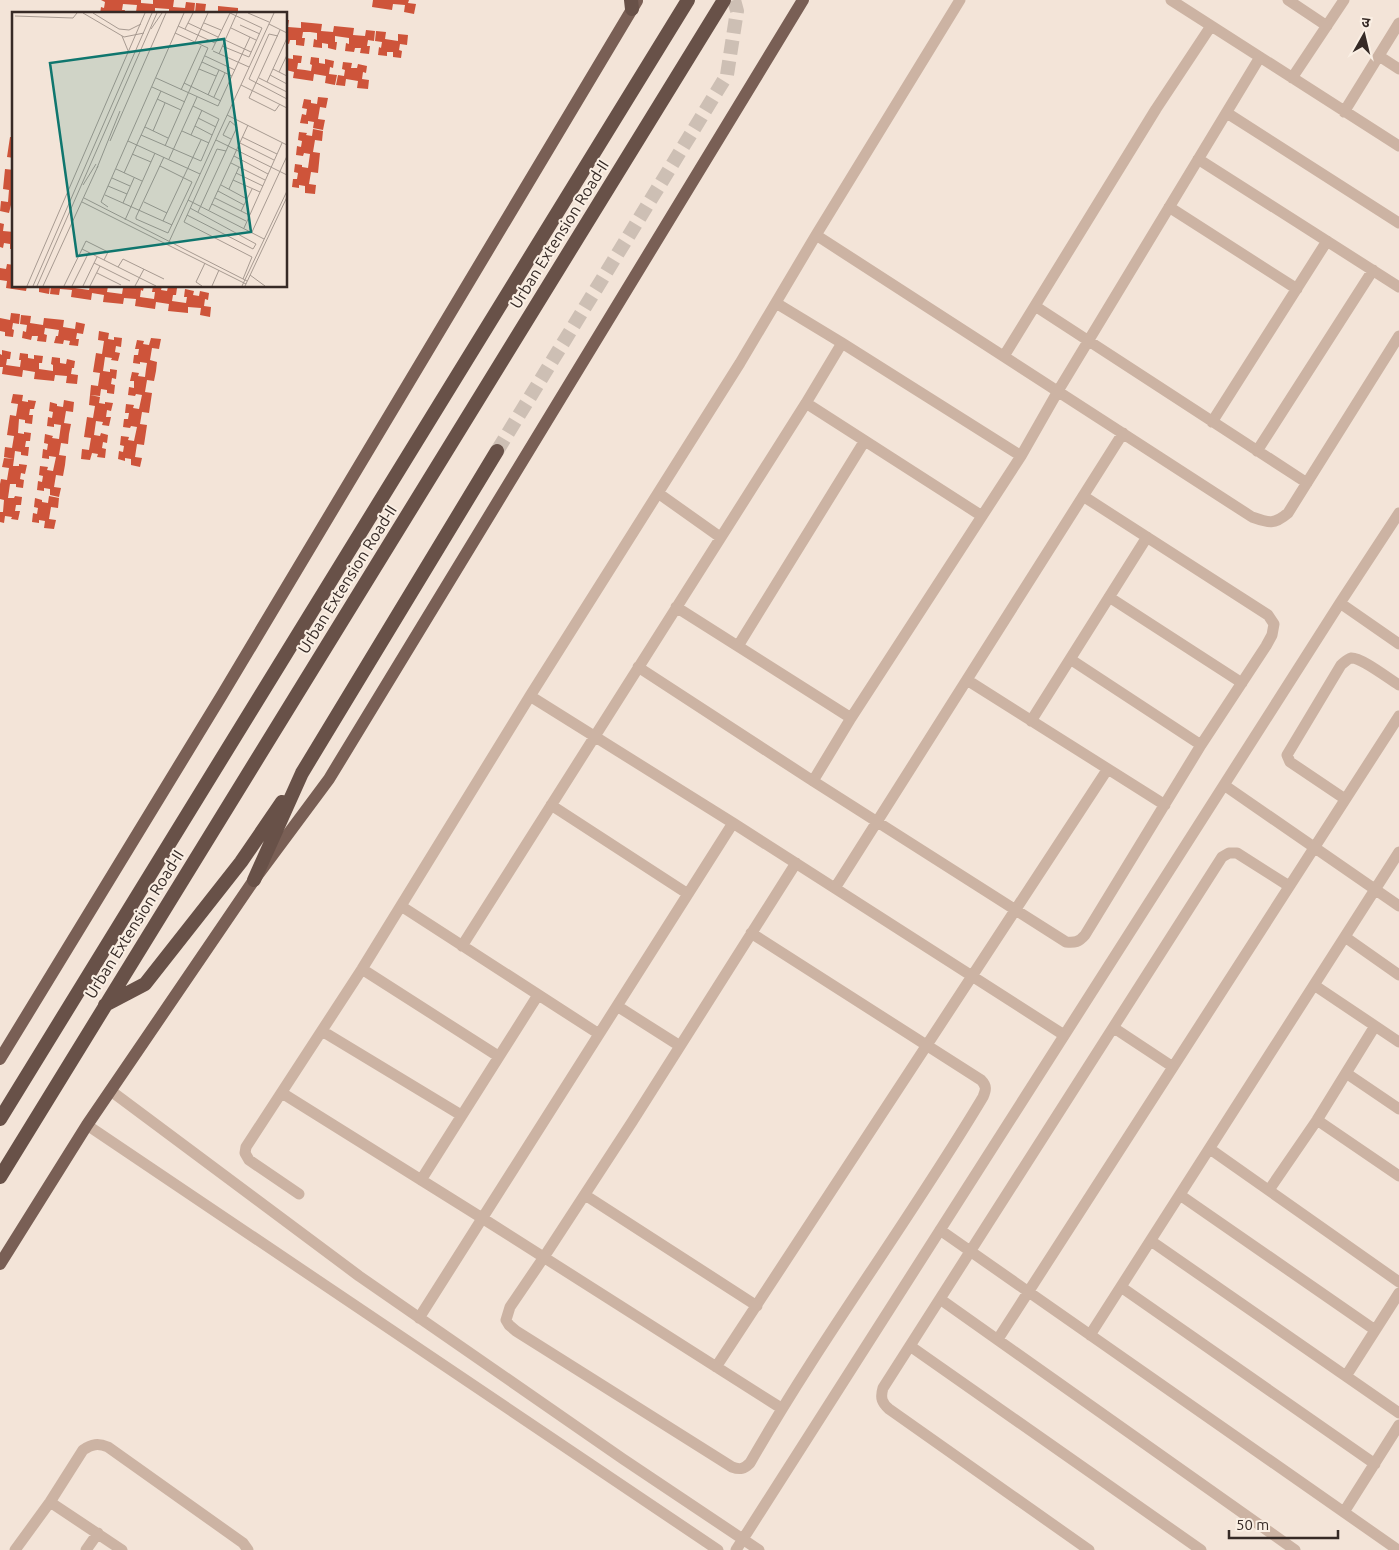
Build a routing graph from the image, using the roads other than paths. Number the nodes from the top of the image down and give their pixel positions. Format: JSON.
{"nodes":[{"id":1,"x":688,"y":0,"type":"edge"},
{"id":2,"x":724,"y":0,"type":"edge"},
{"id":3,"x":803,"y":0,"type":"edge"},
{"id":4,"x":960,"y":0,"type":"edge"},
{"id":5,"x":1171,"y":0,"type":"edge"},
{"id":6,"x":1288,"y":0,"type":"edge"},
{"id":7,"x":1344,"y":0,"type":"edge"},
{"id":8,"x":633,"y":3,"type":"edge"},
{"id":9,"x":1399,"y":23,"type":"edge"},
{"id":10,"x":1211,"y":26,"type":"junction"},
{"id":11,"x":1327,"y":26,"type":"junction"},
{"id":12,"x":1378,"y":56,"type":"junction"},
{"id":13,"x":1260,"y":57,"type":"junction"},
{"id":14,"x":1399,"y":69,"type":"edge"},
{"id":15,"x":1292,"y":78,"type":"junction"},
{"id":16,"x":1227,"y":112,"type":"junction"},
{"id":17,"x":1344,"y":112,"type":"junction"},
{"id":18,"x":1399,"y":146,"type":"edge"},
{"id":19,"x":1198,"y":159,"type":"junction"},
{"id":20,"x":1169,"y":207,"type":"junction"},
{"id":21,"x":1399,"y":223,"type":"edge"},
{"id":22,"x":816,"y":235,"type":"junction"},
{"id":23,"x":1327,"y":241,"type":"junction"},
{"id":24,"x":1373,"y":270,"type":"junction"},
{"id":25,"x":1399,"y":287,"type":"edge"},
{"id":26,"x":1297,"y":289,"type":"junction"},
{"id":27,"x":776,"y":303,"type":"junction"},
{"id":28,"x":1036,"y":306,"type":"junction"},
{"id":29,"x":1399,"y":336,"type":"edge"},
{"id":30,"x":1088,"y":341,"type":"junction"},
{"id":31,"x":842,"y":342,"type":"junction"},
{"id":32,"x":1004,"y":356,"type":"junction"},
{"id":33,"x":1058,"y":391,"type":"junction"},
{"id":34,"x":806,"y":403,"type":"junction"},
{"id":35,"x":1212,"y":422,"type":"junction"},
{"id":36,"x":1123,"y":433,"type":"junction"},
{"id":37,"x":864,"y":442,"type":"junction"},
{"id":38,"x":1257,"y":451,"type":"junction"},
{"id":39,"x":498,"y":452,"type":"tunnel mouth"},
{"id":40,"x":1021,"y":456,"type":"junction"},
{"id":41,"x":1307,"y":483,"type":"junction"},
{"id":42,"x":658,"y":493,"type":"junction"},
{"id":43,"x":1083,"y":496,"type":"junction"},
{"id":44,"x":1399,"y":513,"type":"edge"},
{"id":45,"x":982,"y":516,"type":"junction"},
{"id":46,"x":720,"y":537,"type":"junction"},
{"id":47,"x":1147,"y":537,"type":"junction"},
{"id":48,"x":1110,"y":597,"type":"junction"},
{"id":49,"x":1340,"y":602,"type":"junction"},
{"id":50,"x":676,"y":607,"type":"junction"},
{"id":51,"x":1399,"y":644,"type":"edge"},
{"id":52,"x":738,"y":646,"type":"junction"},
{"id":53,"x":1070,"y":659,"type":"junction"},
{"id":54,"x":638,"y":667,"type":"junction"},
{"id":55,"x":967,"y":680,"type":"junction"},
{"id":56,"x":1242,"y":683,"type":"junction"},
{"id":57,"x":1399,"y":685,"type":"edge"},
{"id":58,"x":530,"y":696,"type":"junction"},
{"id":59,"x":1399,"y":716,"type":"edge"},
{"id":60,"x":852,"y":718,"type":"junction"},
{"id":61,"x":1031,"y":721,"type":"junction"},
{"id":62,"x":594,"y":736,"type":"junction"},
{"id":63,"x":1202,"y":745,"type":"junction"},
{"id":64,"x":1107,"y":770,"type":"junction"},
{"id":65,"x":302,"y":773,"type":"junction"},
{"id":66,"x":814,"y":781,"type":"junction"},
{"id":67,"x":1224,"y":785,"type":"junction"},
{"id":68,"x":1345,"y":799,"type":"junction"},
{"id":69,"x":551,"y":805,"type":"junction"},
{"id":70,"x":1165,"y":805,"type":"junction"},
{"id":71,"x":877,"y":821,"type":"junction"},
{"id":72,"x":733,"y":823,"type":"junction"},
{"id":73,"x":1314,"y":847,"type":"junction"},
{"id":74,"x":1399,"y":852,"type":"edge"},
{"id":75,"x":796,"y":863,"type":"junction"},
{"id":76,"x":254,"y":880,"type":"junction"},
{"id":77,"x":1289,"y":886,"type":"junction"},
{"id":78,"x":835,"y":888,"type":"junction"},
{"id":79,"x":1375,"y":889,"type":"junction"},
{"id":80,"x":688,"y":894,"type":"junction"},
{"id":81,"x":401,"y":906,"type":"junction"},
{"id":82,"x":1399,"y":906,"type":"edge"},
{"id":83,"x":1016,"y":910,"type":"junction"},
{"id":84,"x":751,"y":934,"type":"junction"},
{"id":85,"x":1345,"y":937,"type":"junction"},
{"id":86,"x":462,"y":946,"type":"junction"},
{"id":87,"x":362,"y":969,"type":"junction"},
{"id":88,"x":1399,"y":975,"type":"edge"},
{"id":89,"x":972,"y":976,"type":"junction"},
{"id":90,"x":1314,"y":985,"type":"junction"},
{"id":91,"x":538,"y":994,"type":"junction"},
{"id":92,"x":105,"y":1006,"type":"junction"},
{"id":93,"x":617,"y":1006,"type":"junction"},
{"id":94,"x":1375,"y":1026,"type":"junction"},
{"id":95,"x":1114,"y":1028,"type":"junction"},
{"id":96,"x":322,"y":1031,"type":"junction"},
{"id":97,"x":599,"y":1034,"type":"junction"},
{"id":98,"x":1064,"y":1036,"type":"junction"},
{"id":99,"x":1399,"y":1042,"type":"edge"},
{"id":100,"x":927,"y":1045,"type":"junction"},
{"id":101,"x":680,"y":1046,"type":"junction"},
{"id":102,"x":498,"y":1056,"type":"junction"},
{"id":103,"x":0,"y":1059,"type":"edge"},
{"id":104,"x":1173,"y":1067,"type":"junction"},
{"id":105,"x":1346,"y":1073,"type":"junction"},
{"id":106,"x":111,"y":1091,"type":"junction"},
{"id":107,"x":282,"y":1093,"type":"junction"},
{"id":108,"x":1399,"y":1109,"type":"edge"},
{"id":109,"x":461,"y":1115,"type":"junction"},
{"id":110,"x":0,"y":1119,"type":"edge"},
{"id":111,"x":1317,"y":1120,"type":"junction"},
{"id":112,"x":87,"y":1125,"type":"junction"},
{"id":113,"x":1210,"y":1149,"type":"junction"},
{"id":114,"x":1399,"y":1176,"type":"edge"},
{"id":115,"x":0,"y":1177,"type":"edge"},
{"id":116,"x":421,"y":1180,"type":"junction"},
{"id":117,"x":1269,"y":1190,"type":"junction"},
{"id":118,"x":299,"y":1194,"type":"dead end"},
{"id":119,"x":585,"y":1195,"type":"junction"},
{"id":120,"x":1180,"y":1196,"type":"junction"},
{"id":121,"x":482,"y":1218,"type":"junction"},
{"id":122,"x":940,"y":1230,"type":"junction"},
{"id":123,"x":1151,"y":1241,"type":"junction"},
{"id":124,"x":970,"y":1251,"type":"junction"},
{"id":125,"x":544,"y":1257,"type":"junction"},
{"id":126,"x":0,"y":1264,"type":"edge"},
{"id":127,"x":1399,"y":1282,"type":"edge"},
{"id":128,"x":1121,"y":1287,"type":"junction"},
{"id":129,"x":1029,"y":1292,"type":"junction"},
{"id":130,"x":1399,"y":1293,"type":"edge"},
{"id":131,"x":940,"y":1298,"type":"junction"},
{"id":132,"x":757,"y":1306,"type":"junction"},
{"id":133,"x":419,"y":1318,"type":"junction"},
{"id":134,"x":1375,"y":1330,"type":"junction"},
{"id":135,"x":1090,"y":1335,"type":"junction"},
{"id":136,"x":998,"y":1339,"type":"junction"},
{"id":137,"x":910,"y":1346,"type":"junction"},
{"id":138,"x":716,"y":1367,"type":"junction"},
{"id":139,"x":1346,"y":1376,"type":"junction"},
{"id":140,"x":781,"y":1408,"type":"junction"},
{"id":141,"x":1399,"y":1413,"type":"edge"},
{"id":142,"x":1399,"y":1426,"type":"edge"},
{"id":143,"x":1374,"y":1464,"type":"junction"},
{"id":144,"x":50,"y":1502,"type":"junction"},
{"id":145,"x":1344,"y":1512,"type":"junction"},
{"id":146,"x":98,"y":1533,"type":"junction"},
{"id":147,"x":743,"y":1539,"type":"junction"},
{"id":148,"x":15,"y":1550,"type":"edge"},
{"id":149,"x":86,"y":1550,"type":"edge"},
{"id":150,"x":122,"y":1550,"type":"edge"},
{"id":151,"x":248,"y":1550,"type":"edge"},
{"id":152,"x":718,"y":1550,"type":"edge"},
{"id":153,"x":736,"y":1550,"type":"edge"},
{"id":154,"x":759,"y":1550,"type":"edge"},
{"id":155,"x":1089,"y":1550,"type":"edge"},
{"id":156,"x":1200,"y":1550,"type":"edge"},
{"id":157,"x":1295,"y":1550,"type":"edge"},
{"id":158,"x":1398,"y":1550,"type":"edge"}],
"edges":[{"from":1,"to":110,"type":"highway","name":"Urban Extension Road-II"},
{"from":2,"to":92,"type":"highway","name":"Urban Extension Road-II"},
{"from":3,"to":76,"type":"main road"},
{"from":4,"to":22,"type":"street"},
{"from":5,"to":10,"type":"street"},
{"from":6,"to":11,"type":"street"},
{"from":7,"to":11,"type":"street"},
{"from":8,"to":103,"type":"main road"},
{"from":9,"to":12,"type":"street"},
{"from":10,"to":13,"type":"street"},
{"from":10,"to":28,"type":"street"},
{"from":11,"to":15,"type":"street"},
{"from":12,"to":14,"type":"street"},
{"from":12,"to":17,"type":"street"},
{"from":13,"to":15,"type":"street"},
{"from":13,"to":16,"type":"street"},
{"from":15,"to":17,"type":"street"},
{"from":16,"to":19,"type":"street"},
{"from":16,"to":21,"type":"street"},
{"from":17,"to":18,"type":"street"},
{"from":19,"to":20,"type":"street"},
{"from":19,"to":23,"type":"street"},
{"from":20,"to":26,"type":"street"},
{"from":20,"to":30,"type":"street"},
{"from":22,"to":27,"type":"street"},
{"from":22,"to":32,"type":"street"},
{"from":23,"to":24,"type":"street"},
{"from":23,"to":26,"type":"street"},
{"from":24,"to":25,"type":"street"},
{"from":24,"to":38,"type":"street"},
{"from":26,"to":35,"type":"street"},
{"from":27,"to":31,"type":"street"},
{"from":27,"to":42,"type":"street"},
{"from":28,"to":30,"type":"street"},
{"from":28,"to":32,"type":"street"},
{"from":29,"to":41,"type":"street"},
{"from":30,"to":33,"type":"street"},
{"from":30,"to":35,"type":"street"},
{"from":31,"to":34,"type":"street"},
{"from":31,"to":40,"type":"street"},
{"from":32,"to":33,"type":"street"},
{"from":33,"to":36,"type":"street"},
{"from":33,"to":40,"type":"street"},
{"from":34,"to":37,"type":"street"},
{"from":34,"to":46,"type":"street"},
{"from":35,"to":38,"type":"street"},
{"from":36,"to":41,"type":"street"},
{"from":36,"to":43,"type":"street"},
{"from":37,"to":45,"type":"street"},
{"from":37,"to":52,"type":"street"},
{"from":38,"to":41,"type":"street"},
{"from":39,"to":65,"type":"highway"},
{"from":40,"to":45,"type":"street"},
{"from":42,"to":46,"type":"street"},
{"from":42,"to":58,"type":"street"},
{"from":43,"to":47,"type":"street"},
{"from":43,"to":55,"type":"street"},
{"from":44,"to":49,"type":"street"},
{"from":45,"to":60,"type":"street"},
{"from":46,"to":50,"type":"street"},
{"from":47,"to":48,"type":"street"},
{"from":47,"to":56,"type":"street"},
{"from":48,"to":53,"type":"street"},
{"from":48,"to":56,"type":"street"},
{"from":49,"to":51,"type":"street"},
{"from":49,"to":67,"type":"street"},
{"from":50,"to":52,"type":"street"},
{"from":50,"to":54,"type":"street"},
{"from":52,"to":60,"type":"street"},
{"from":53,"to":61,"type":"street"},
{"from":53,"to":63,"type":"street"},
{"from":54,"to":62,"type":"street"},
{"from":54,"to":66,"type":"street"},
{"from":55,"to":61,"type":"street"},
{"from":55,"to":71,"type":"street"},
{"from":56,"to":63,"type":"street"},
{"from":57,"to":68,"type":"street"},
{"from":58,"to":62,"type":"street"},
{"from":58,"to":81,"type":"street"},
{"from":59,"to":68,"type":"street"},
{"from":60,"to":66,"type":"street"},
{"from":61,"to":64,"type":"street"},
{"from":62,"to":69,"type":"street"},
{"from":62,"to":72,"type":"street"},
{"from":63,"to":70,"type":"street"},
{"from":64,"to":70,"type":"street"},
{"from":64,"to":83,"type":"street"},
{"from":65,"to":76,"type":"highway"},
{"from":65,"to":92,"type":"highway"},
{"from":66,"to":71,"type":"street"},
{"from":67,"to":73,"type":"street"},
{"from":67,"to":98,"type":"street"},
{"from":68,"to":73,"type":"street"},
{"from":69,"to":80,"type":"street"},
{"from":69,"to":86,"type":"street"},
{"from":70,"to":83,"type":"street"},
{"from":71,"to":78,"type":"street"},
{"from":71,"to":83,"type":"street"},
{"from":72,"to":75,"type":"street"},
{"from":72,"to":80,"type":"street"},
{"from":73,"to":77,"type":"street"},
{"from":73,"to":79,"type":"street"},
{"from":74,"to":79,"type":"street"},
{"from":75,"to":78,"type":"street"},
{"from":75,"to":84,"type":"street"},
{"from":76,"to":106,"type":"main road"},
{"from":77,"to":95,"type":"street"},
{"from":77,"to":104,"type":"street"},
{"from":78,"to":89,"type":"street"},
{"from":79,"to":82,"type":"street"},
{"from":79,"to":85,"type":"street"},
{"from":80,"to":93,"type":"street"},
{"from":81,"to":86,"type":"street"},
{"from":81,"to":87,"type":"street"},
{"from":83,"to":89,"type":"street"},
{"from":84,"to":100,"type":"street"},
{"from":84,"to":101,"type":"street"},
{"from":85,"to":88,"type":"street"},
{"from":85,"to":90,"type":"street"},
{"from":86,"to":91,"type":"street"},
{"from":87,"to":96,"type":"street"},
{"from":87,"to":102,"type":"street"},
{"from":89,"to":98,"type":"street"},
{"from":89,"to":100,"type":"street"},
{"from":90,"to":94,"type":"street"},
{"from":90,"to":113,"type":"street"},
{"from":91,"to":97,"type":"street"},
{"from":91,"to":102,"type":"street"},
{"from":92,"to":115,"type":"highway","name":"Urban Extension Road-II"},
{"from":93,"to":97,"type":"street"},
{"from":93,"to":101,"type":"street"},
{"from":94,"to":99,"type":"street"},
{"from":94,"to":105,"type":"street"},
{"from":95,"to":104,"type":"street"},
{"from":95,"to":124,"type":"street"},
{"from":96,"to":107,"type":"street"},
{"from":96,"to":109,"type":"street"},
{"from":97,"to":121,"type":"street"},
{"from":98,"to":122,"type":"street"},
{"from":100,"to":132,"type":"street"},
{"from":100,"to":140,"type":"street"},
{"from":101,"to":119,"type":"street"},
{"from":102,"to":109,"type":"street"},
{"from":104,"to":129,"type":"street"},
{"from":105,"to":108,"type":"street"},
{"from":105,"to":111,"type":"street"},
{"from":106,"to":112,"type":"main road"},
{"from":106,"to":133,"type":"street"},
{"from":107,"to":116,"type":"street"},
{"from":107,"to":118,"type":"street"},
{"from":109,"to":116,"type":"street"},
{"from":111,"to":114,"type":"street"},
{"from":111,"to":117,"type":"street"},
{"from":112,"to":126,"type":"main road"},
{"from":112,"to":152,"type":"street"},
{"from":113,"to":117,"type":"street"},
{"from":113,"to":120,"type":"street"},
{"from":116,"to":121,"type":"street"},
{"from":117,"to":127,"type":"street"},
{"from":119,"to":125,"type":"street"},
{"from":119,"to":132,"type":"street"},
{"from":120,"to":123,"type":"street"},
{"from":120,"to":134,"type":"street"},
{"from":121,"to":125,"type":"street"},
{"from":121,"to":133,"type":"street"},
{"from":122,"to":124,"type":"street"},
{"from":122,"to":147,"type":"street"},
{"from":123,"to":128,"type":"street"},
{"from":123,"to":139,"type":"street"},
{"from":124,"to":129,"type":"street"},
{"from":124,"to":131,"type":"street"},
{"from":125,"to":138,"type":"street"},
{"from":125,"to":140,"type":"street"},
{"from":128,"to":135,"type":"street"},
{"from":128,"to":143,"type":"street"},
{"from":129,"to":135,"type":"street"},
{"from":129,"to":136,"type":"street"},
{"from":130,"to":134,"type":"street"},
{"from":131,"to":136,"type":"street"},
{"from":131,"to":137,"type":"street"},
{"from":132,"to":138,"type":"street"},
{"from":133,"to":147,"type":"street"},
{"from":134,"to":139,"type":"street"},
{"from":135,"to":145,"type":"street"},
{"from":136,"to":157,"type":"street"},
{"from":137,"to":155,"type":"street"},
{"from":137,"to":156,"type":"street"},
{"from":138,"to":140,"type":"street"},
{"from":139,"to":141,"type":"street"},
{"from":142,"to":143,"type":"street"},
{"from":143,"to":145,"type":"street"},
{"from":144,"to":146,"type":"street"},
{"from":144,"to":148,"type":"street"},
{"from":144,"to":151,"type":"street"},
{"from":145,"to":158,"type":"street"},
{"from":146,"to":149,"type":"street"},
{"from":146,"to":150,"type":"street"},
{"from":147,"to":153,"type":"street"},
{"from":147,"to":154,"type":"street"}]}
